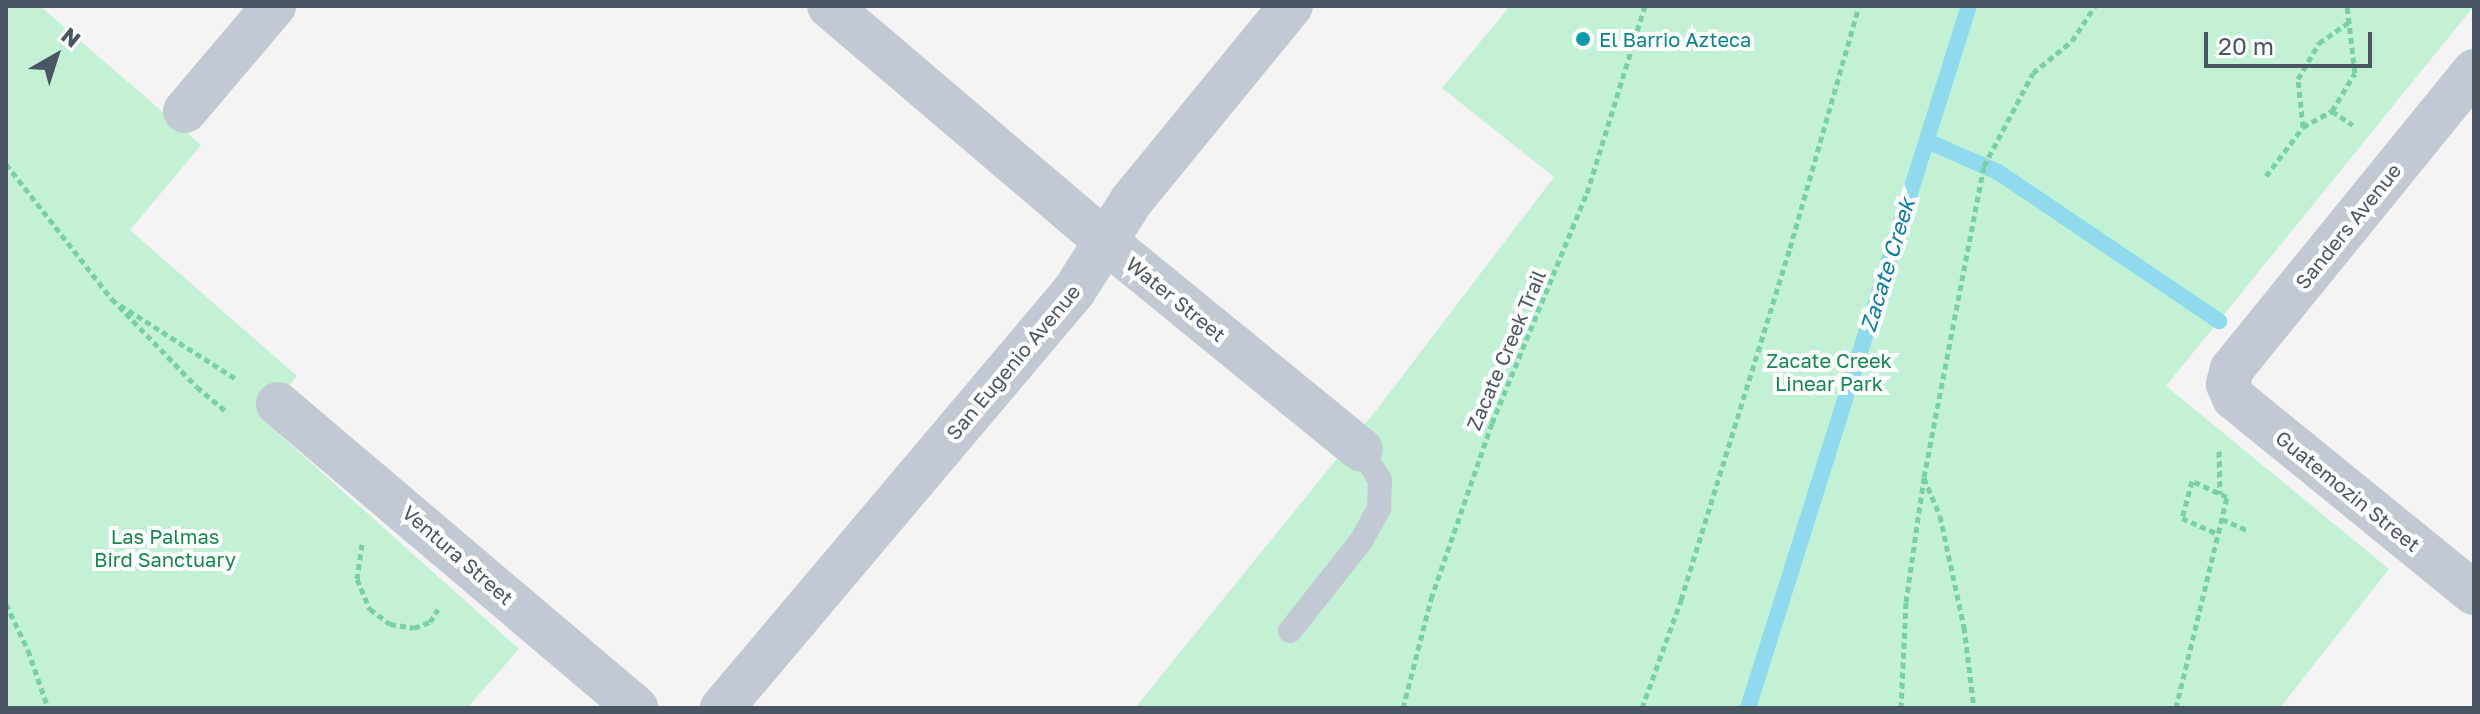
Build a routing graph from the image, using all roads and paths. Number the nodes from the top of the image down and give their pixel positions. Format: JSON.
{"nodes":[{"id":1,"x":274,"y":6,"type":"edge"},
{"id":2,"x":829,"y":6,"type":"edge"},
{"id":3,"x":1291,"y":6,"type":"edge"},
{"id":4,"x":1645,"y":6,"type":"edge"},
{"id":5,"x":1859,"y":6,"type":"edge"},
{"id":6,"x":2095,"y":6,"type":"edge"},
{"id":7,"x":2347,"y":6,"type":"edge"},
{"id":8,"x":2350,"y":21,"type":"junction"},
{"id":9,"x":2474,"y":71,"type":"edge"},
{"id":10,"x":185,"y":111,"type":"dead end"},
{"id":11,"x":2332,"y":111,"type":"junction"},
{"id":12,"x":2353,"y":125,"type":"dead end"},
{"id":13,"x":2303,"y":127,"type":"junction"},
{"id":14,"x":6,"y":164,"type":"edge"},
{"id":15,"x":2266,"y":176,"type":"dead end"},
{"id":16,"x":1105,"y":241,"type":"junction"},
{"id":17,"x":2228,"y":384,"type":"joint"},
{"id":18,"x":278,"y":404,"type":"joint"},
{"id":19,"x":2219,"y":445,"type":"dead end"},
{"id":20,"x":1361,"y":450,"type":"joint"},
{"id":21,"x":1924,"y":477,"type":"junction"},
{"id":22,"x":2220,"y":494,"type":"junction"},
{"id":23,"x":2222,"y":519,"type":"junction"},
{"id":24,"x":2247,"y":530,"type":"dead end"},
{"id":25,"x":2218,"y":534,"type":"junction"},
{"id":26,"x":2474,"y":593,"type":"edge"},
{"id":27,"x":6,"y":604,"type":"edge"},
{"id":28,"x":1290,"y":631,"type":"dead end"},
{"id":29,"x":48,"y":708,"type":"edge"},
{"id":30,"x":636,"y":708,"type":"edge"},
{"id":31,"x":722,"y":708,"type":"edge"},
{"id":32,"x":1403,"y":708,"type":"edge"},
{"id":33,"x":1642,"y":708,"type":"edge"},
{"id":34,"x":1901,"y":708,"type":"edge"},
{"id":35,"x":1974,"y":708,"type":"edge"},
{"id":36,"x":2176,"y":708,"type":"edge"}],
"edges":[{"from":1,"to":10,"type":"street"},
{"from":2,"to":16,"type":"street","name":"Water Street"},
{"from":3,"to":16,"type":"street","name":"San Eugenio Avenue"},
{"from":4,"to":32,"type":"path","name":"Zacate Creek Trail"},
{"from":5,"to":33,"type":"path"},
{"from":6,"to":21,"type":"path"},
{"from":7,"to":8,"type":"path"},
{"from":8,"to":11,"type":"path"},
{"from":8,"to":13,"type":"path"},
{"from":9,"to":17,"type":"street","name":"Sanders Avenue"},
{"from":11,"to":12,"type":"path"},
{"from":11,"to":13,"type":"path"},
{"from":13,"to":15,"type":"path"},
{"from":14,"to":18,"type":"path"},
{"from":16,"to":20,"type":"street","name":"Water Street"},
{"from":16,"to":31,"type":"street","name":"San Eugenio Avenue"},
{"from":17,"to":26,"type":"street","name":"Guatemozin Street"},
{"from":18,"to":30,"type":"street","name":"Ventura Street"},
{"from":19,"to":22,"type":"path"},
{"from":20,"to":28,"type":"lane","name":"Water Street"},
{"from":21,"to":34,"type":"path"},
{"from":21,"to":35,"type":"path"},
{"from":22,"to":23,"type":"path"},
{"from":22,"to":25,"type":"path"},
{"from":23,"to":24,"type":"path"},
{"from":23,"to":25,"type":"path"},
{"from":25,"to":36,"type":"path"},
{"from":27,"to":29,"type":"path"}]}
